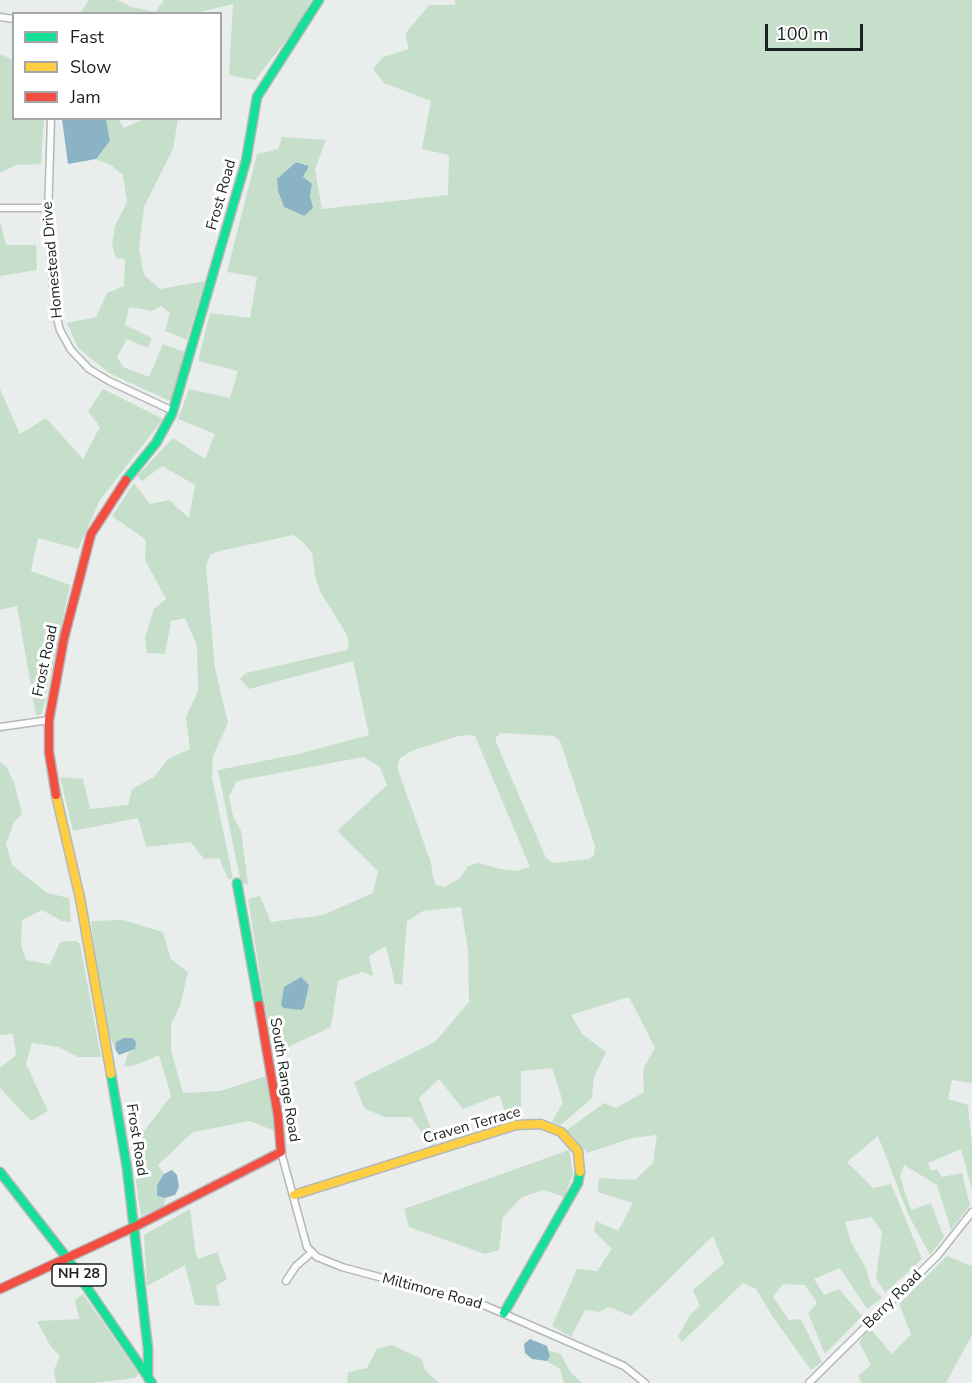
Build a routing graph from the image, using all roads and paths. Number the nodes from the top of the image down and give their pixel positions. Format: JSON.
{"nodes":[{"id":1,"x":319,"y":0,"type":"edge"},
{"id":2,"x":51,"y":120,"type":"edge"},
{"id":3,"x":0,"y":208,"type":"edge"},
{"id":4,"x":48,"y":208,"type":"junction"},
{"id":5,"x":173,"y":411,"type":"junction"},
{"id":6,"x":49,"y":720,"type":"junction"},
{"id":7,"x":0,"y":727,"type":"edge"},
{"id":8,"x":237,"y":883,"type":"dead end"},
{"id":9,"x":281,"y":1152,"type":"junction"},
{"id":10,"x":0,"y":1172,"type":"edge"},
{"id":11,"x":294,"y":1196,"type":"junction"},
{"id":12,"x":972,"y":1212,"type":"edge"},
{"id":13,"x":134,"y":1227,"type":"junction"},
{"id":14,"x":311,"y":1253,"type":"junction"},
{"id":15,"x":67,"y":1258,"type":"junction"},
{"id":16,"x":285,"y":1281,"type":"dead end"},
{"id":17,"x":0,"y":1289,"type":"edge"},
{"id":18,"x":504,"y":1313,"type":"junction"},
{"id":19,"x":150,"y":1380,"type":"edge"},
{"id":20,"x":645,"y":1383,"type":"edge"},
{"id":21,"x":809,"y":1383,"type":"edge"}],
"edges":[{"from":1,"to":5,"type":"street","name":"Frost Road"},
{"from":2,"to":4,"type":"street","name":"Homestead Drive"},
{"from":3,"to":4,"type":"street"},
{"from":4,"to":5,"type":"street","name":"Homestead Drive"},
{"from":5,"to":6,"type":"street","name":"Frost Road"},
{"from":6,"to":7,"type":"street"},
{"from":6,"to":13,"type":"street","name":"Frost Road"},
{"from":8,"to":9,"type":"street","name":"South Range Road"},
{"from":9,"to":11,"type":"street"},
{"from":9,"to":13,"type":"street","name":"South Range Road"},
{"from":10,"to":15,"type":"street","number":"NH 28"},
{"from":11,"to":14,"type":"street"},
{"from":11,"to":18,"type":"street","name":"Craven Terrace"},
{"from":12,"to":21,"type":"street","name":"Berry Road"},
{"from":13,"to":15,"type":"street","name":"South Range Road"},
{"from":13,"to":19,"type":"street","name":"Frost Road"},
{"from":14,"to":16,"type":"street"},
{"from":14,"to":18,"type":"street","name":"Miltimore Road"},
{"from":15,"to":17,"type":"street","name":"South Range Road"},
{"from":15,"to":19,"type":"street","number":"NH 28"},
{"from":18,"to":20,"type":"street","name":"Miltimore Road"}]}
